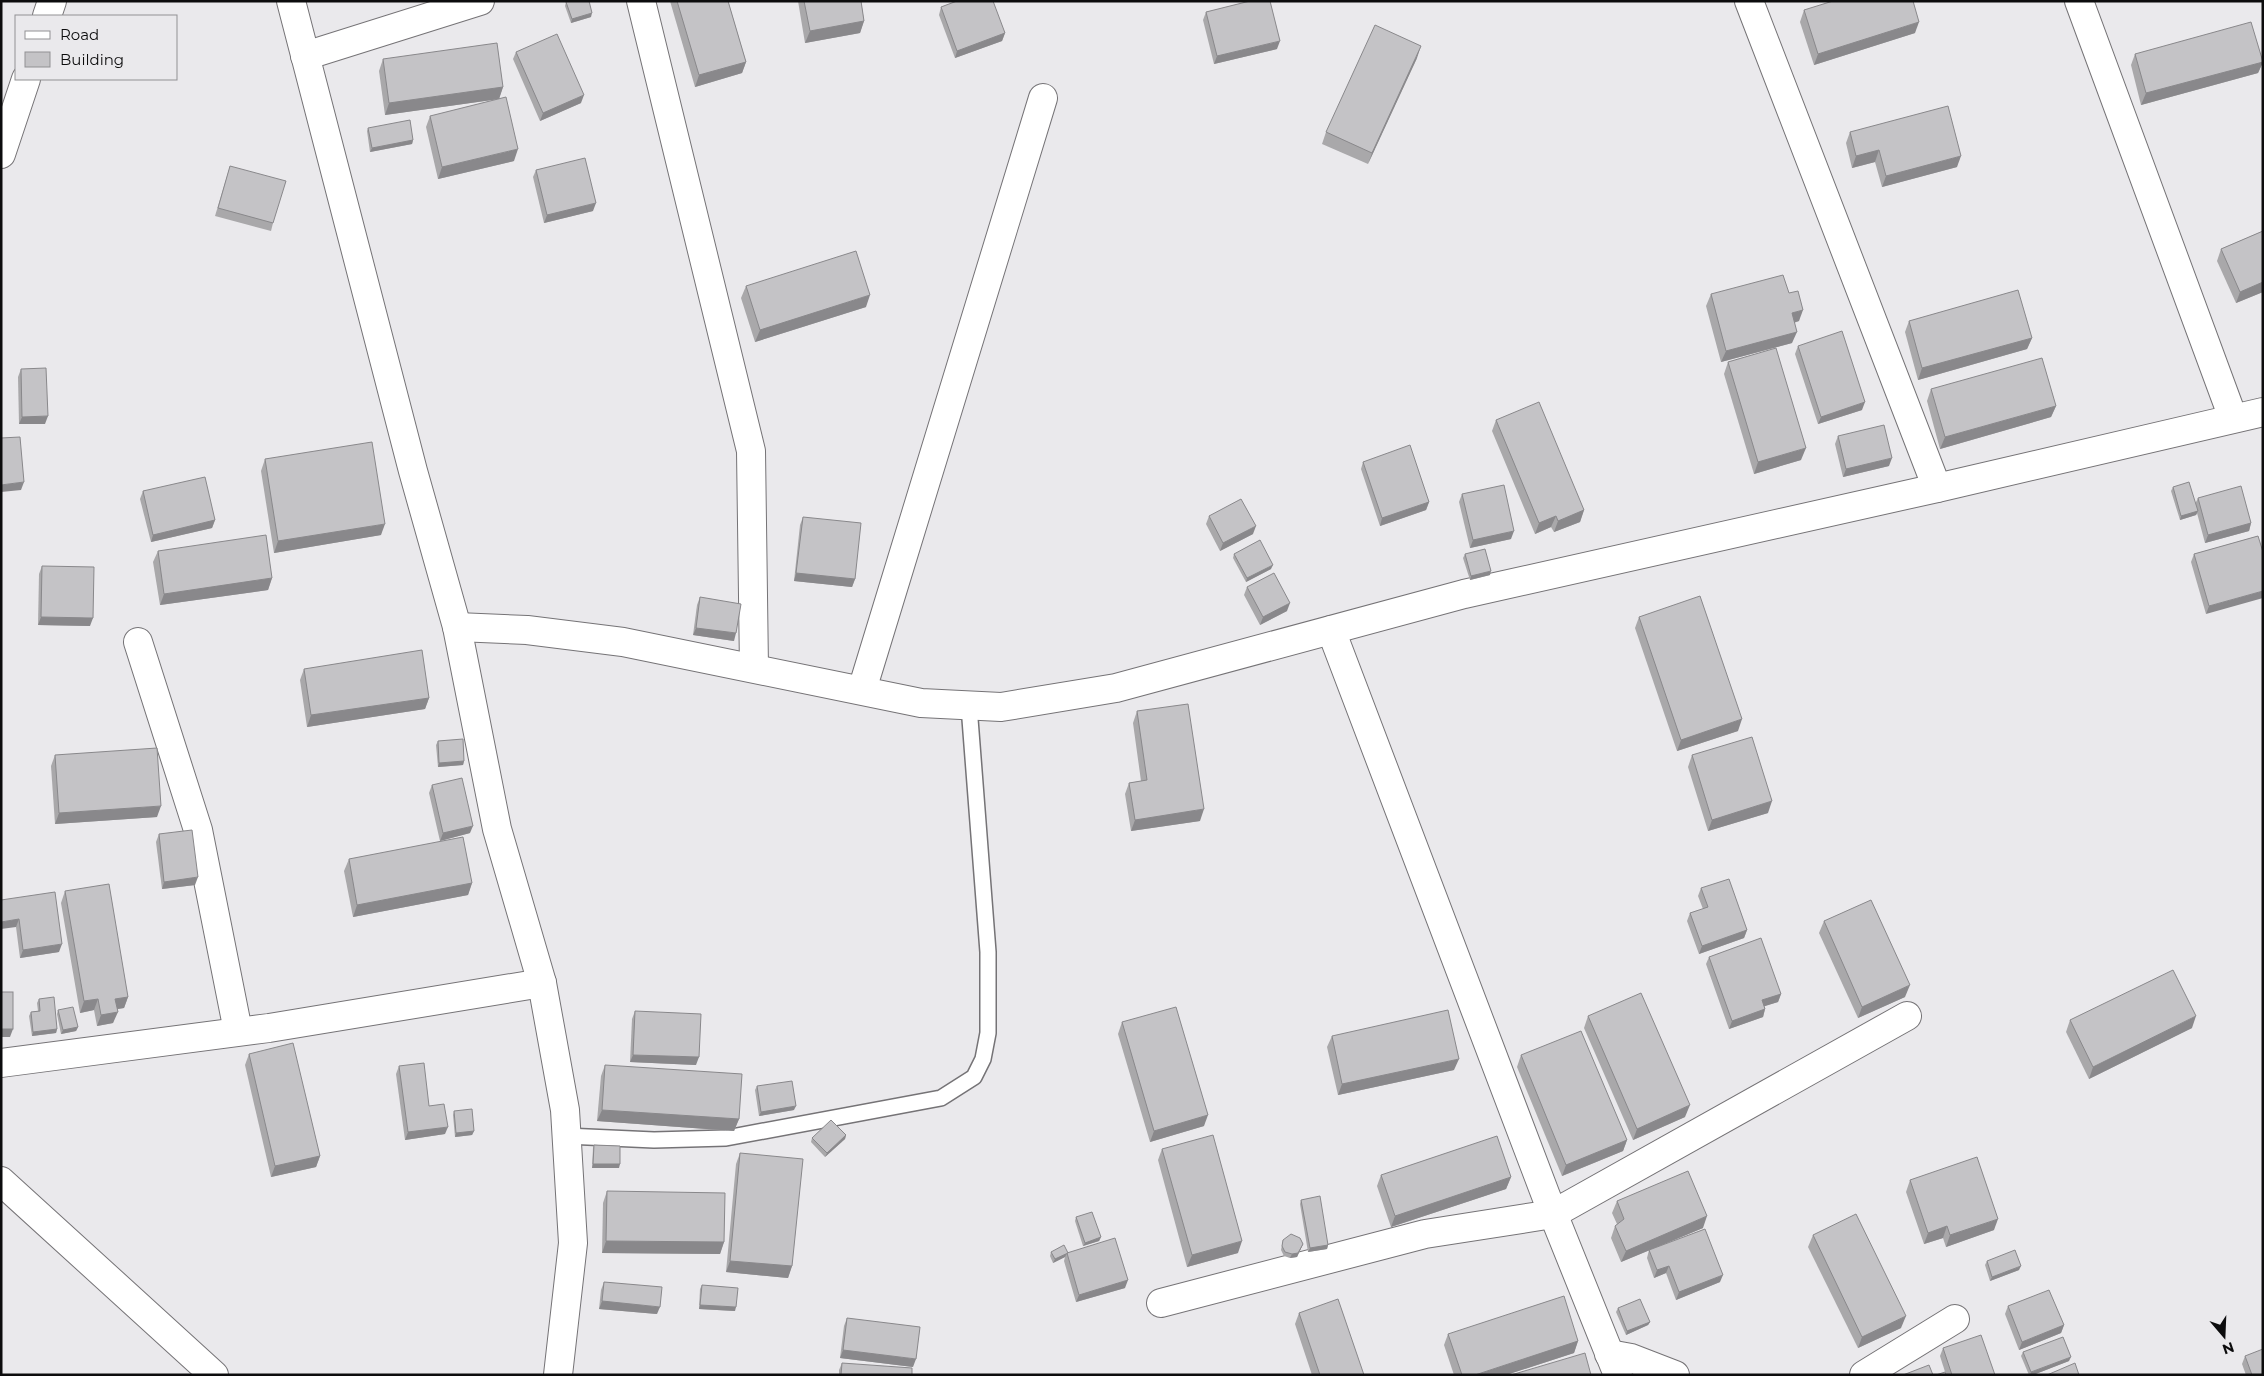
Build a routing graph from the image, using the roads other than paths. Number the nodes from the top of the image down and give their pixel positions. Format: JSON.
{"nodes":[{"id":1,"x":52,"y":1,"type":"edge"},
{"id":2,"x":292,"y":1,"type":"edge"},
{"id":3,"x":480,"y":1,"type":"edge"},
{"id":4,"x":641,"y":1,"type":"edge"},
{"id":5,"x":1748,"y":1,"type":"edge"},
{"id":6,"x":2079,"y":1,"type":"edge"},
{"id":7,"x":47,"y":15,"type":"edge"},
{"id":8,"x":305,"y":56,"type":"junction"},
{"id":9,"x":26,"y":80,"type":"edge"},
{"id":10,"x":1043,"y":98,"type":"dead end"},
{"id":11,"x":1,"y":154,"type":"edge"},
{"id":12,"x":2263,"y":412,"type":"edge"},
{"id":13,"x":2233,"y":418,"type":"junction"},
{"id":14,"x":1937,"y":488,"type":"junction"},
{"id":15,"x":457,"y":627,"type":"junction"},
{"id":16,"x":1331,"y":630,"type":"junction"},
{"id":17,"x":138,"y":642,"type":"dead end"},
{"id":18,"x":754,"y":668,"type":"junction"},
{"id":19,"x":862,"y":690,"type":"junction"},
{"id":20,"x":969,"y":706,"type":"junction"},
{"id":21,"x":542,"y":983,"type":"junction"},
{"id":22,"x":1908,"y":1016,"type":"dead end"},
{"id":23,"x":238,"y":1031,"type":"junction"},
{"id":24,"x":1,"y":1063,"type":"edge"},
{"id":25,"x":566,"y":1136,"type":"junction"},
{"id":26,"x":1,"y":1181,"type":"edge"},
{"id":27,"x":1553,"y":1214,"type":"junction"},
{"id":28,"x":1161,"y":1303,"type":"dead end"},
{"id":29,"x":1955,"y":1319,"type":"dead end"},
{"id":30,"x":1614,"y":1364,"type":"edge"},
{"id":31,"x":214,"y":1375,"type":"edge"},
{"id":32,"x":558,"y":1375,"type":"edge"},
{"id":33,"x":1675,"y":1375,"type":"edge"},
{"id":34,"x":1864,"y":1375,"type":"edge"}],
"edges":[{"from":1,"to":7,"type":"street"},
{"from":2,"to":8,"type":"street"},
{"from":3,"to":8,"type":"street"},
{"from":4,"to":18,"type":"street"},
{"from":5,"to":14,"type":"street"},
{"from":6,"to":13,"type":"street"},
{"from":8,"to":15,"type":"street"},
{"from":9,"to":11,"type":"street"},
{"from":10,"to":19,"type":"street"},
{"from":12,"to":13,"type":"street"},
{"from":13,"to":14,"type":"street"},
{"from":14,"to":16,"type":"street"},
{"from":15,"to":18,"type":"street"},
{"from":15,"to":21,"type":"street"},
{"from":16,"to":20,"type":"street"},
{"from":16,"to":27,"type":"street"},
{"from":17,"to":23,"type":"street"},
{"from":18,"to":19,"type":"street"},
{"from":19,"to":20,"type":"street"},
{"from":20,"to":25,"type":"lane"},
{"from":21,"to":23,"type":"street"},
{"from":21,"to":25,"type":"street"},
{"from":22,"to":27,"type":"street"},
{"from":23,"to":24,"type":"street"},
{"from":25,"to":32,"type":"street"},
{"from":26,"to":31,"type":"street"},
{"from":27,"to":28,"type":"street"},
{"from":27,"to":30,"type":"street"},
{"from":29,"to":34,"type":"street"},
{"from":30,"to":33,"type":"street"}]}
